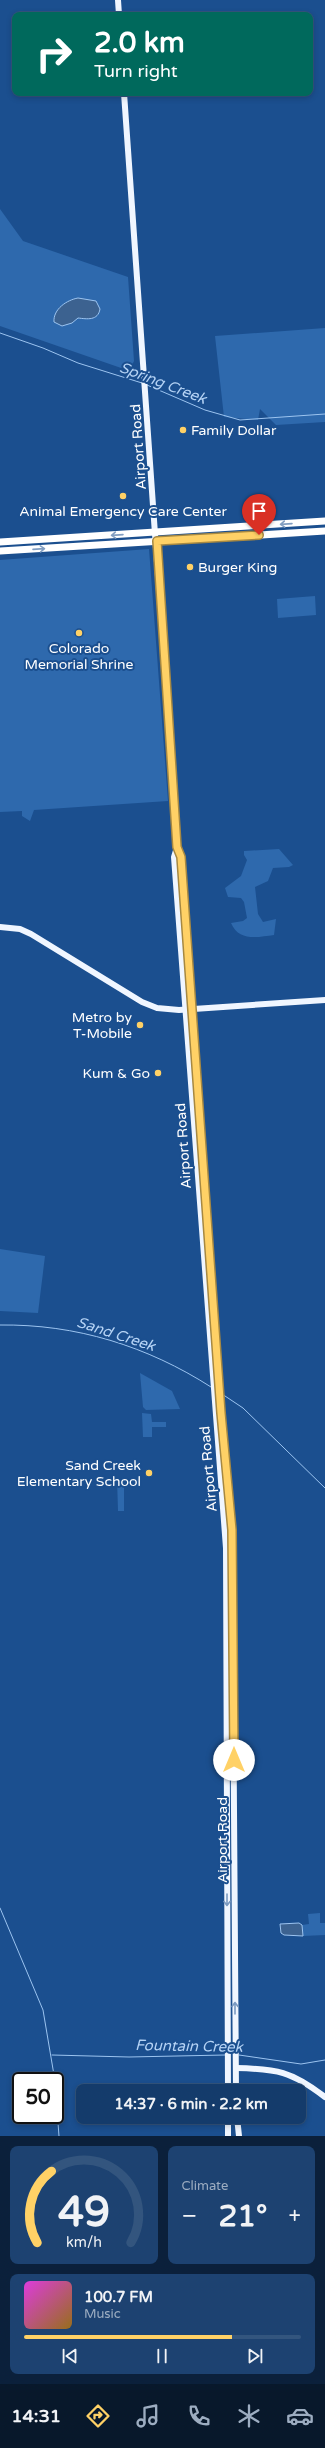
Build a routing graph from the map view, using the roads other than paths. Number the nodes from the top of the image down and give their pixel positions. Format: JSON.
{"nodes":[{"id":1,"x":118,"y":0,"type":"edge"},
{"id":2,"x":119,"y":12,"type":"edge"},
{"id":3,"x":124,"y":96,"type":"edge"},
{"id":4,"x":325,"y":521,"type":"edge"},
{"id":5,"x":325,"y":531,"type":"edge"},
{"id":6,"x":156,"y":532,"type":"junction"},
{"id":7,"x":157,"y":541,"type":"junction"},
{"id":8,"x":0,"y":542,"type":"edge"},
{"id":9,"x":0,"y":551,"type":"edge"},
{"id":10,"x":177,"y":847,"type":"junction"},
{"id":11,"x":0,"y":927,"type":"edge"},
{"id":12,"x":325,"y":1000,"type":"edge"},
{"id":13,"x":192,"y":1009,"type":"junction"},
{"id":14,"x":184,"y":1010,"type":"junction"},
{"id":15,"x":216,"y":1369,"type":"junction"},
{"id":16,"x":218,"y":1413,"type":"junction"},
{"id":17,"x":236,"y":2066,"type":"junction"},
{"id":18,"x":228,"y":2084,"type":"edge"},
{"id":19,"x":236,"y":2084,"type":"edge"},
{"id":20,"x":325,"y":2097,"type":"edge"},
{"id":21,"x":228,"y":2124,"type":"edge"},
{"id":22,"x":238,"y":2124,"type":"edge"},
{"id":23,"x":228,"y":2136,"type":"edge"},
{"id":24,"x":239,"y":2136,"type":"edge"}],
"edges":[{"from":1,"to":2,"type":"main road"},
{"from":3,"to":6,"type":"main road","name":"Airport Road"},
{"from":4,"to":6,"type":"highway","one_way":true},
{"from":5,"to":7,"type":"highway"},
{"from":6,"to":7,"type":"main road","name":"Airport Road"},
{"from":6,"to":8,"type":"highway","one_way":true},
{"from":9,"to":7,"type":"highway","one_way":true},
{"from":7,"to":10,"type":"main road","name":"Airport Road"},
{"from":10,"to":13,"type":"main road","name":"Airport Road"},
{"from":10,"to":14,"type":"main road","name":"Airport Road"},
{"from":11,"to":14,"type":"main road"},
{"from":12,"to":13,"type":"main road"},
{"from":13,"to":14,"type":"main road"},
{"from":13,"to":15,"type":"main road","name":"Airport Road"},
{"from":14,"to":15,"type":"main road","name":"Airport Road"},
{"from":15,"to":16,"type":"main road","name":"Airport Road"},
{"from":17,"to":16,"type":"main road","name":"Airport Road","one_way":true},
{"from":16,"to":18,"type":"main road","name":"Airport Road","one_way":true},
{"from":17,"to":19,"type":"main road","name":"Airport Road"},
{"from":17,"to":20,"type":"main road"},
{"from":21,"to":23,"type":"main road"},
{"from":22,"to":24,"type":"main road"}]}
